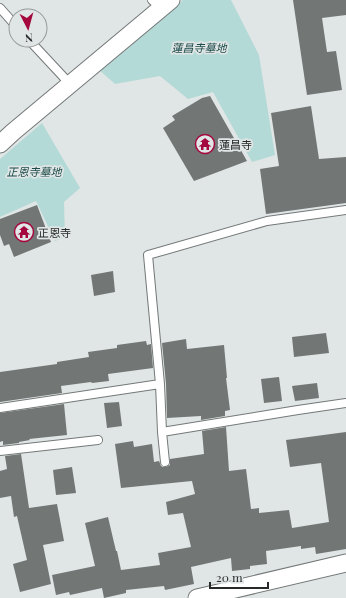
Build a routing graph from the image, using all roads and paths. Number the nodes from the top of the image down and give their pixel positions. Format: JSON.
{"nodes":[{"id":1,"x":161,"y":3,"type":"edge"},
{"id":2,"x":0,"y":8,"type":"edge"},
{"id":3,"x":8,"y":17,"type":"edge"},
{"id":4,"x":36,"y":48,"type":"edge"},
{"id":5,"x":70,"y":84,"type":"junction"},
{"id":6,"x":0,"y":144,"type":"edge"},
{"id":7,"x":346,"y":210,"type":"edge"},
{"id":8,"x":160,"y":384,"type":"junction"},
{"id":9,"x":346,"y":403,"type":"edge"},
{"id":10,"x":0,"y":408,"type":"edge"},
{"id":11,"x":162,"y":432,"type":"junction"},
{"id":12,"x":98,"y":440,"type":"dead end"},
{"id":13,"x":0,"y":451,"type":"edge"},
{"id":14,"x":165,"y":462,"type":"dead end"},
{"id":15,"x":346,"y":563,"type":"edge"},
{"id":16,"x":197,"y":598,"type":"edge"}],
"edges":[{"from":1,"to":5,"type":"street"},
{"from":2,"to":3,"type":"lane"},
{"from":4,"to":5,"type":"lane"},
{"from":5,"to":6,"type":"street"},
{"from":7,"to":8,"type":"lane"},
{"from":8,"to":10,"type":"lane"},
{"from":8,"to":11,"type":"lane"},
{"from":9,"to":11,"type":"lane"},
{"from":11,"to":14,"type":"lane"},
{"from":12,"to":13,"type":"lane"},
{"from":15,"to":16,"type":"street"}]}
